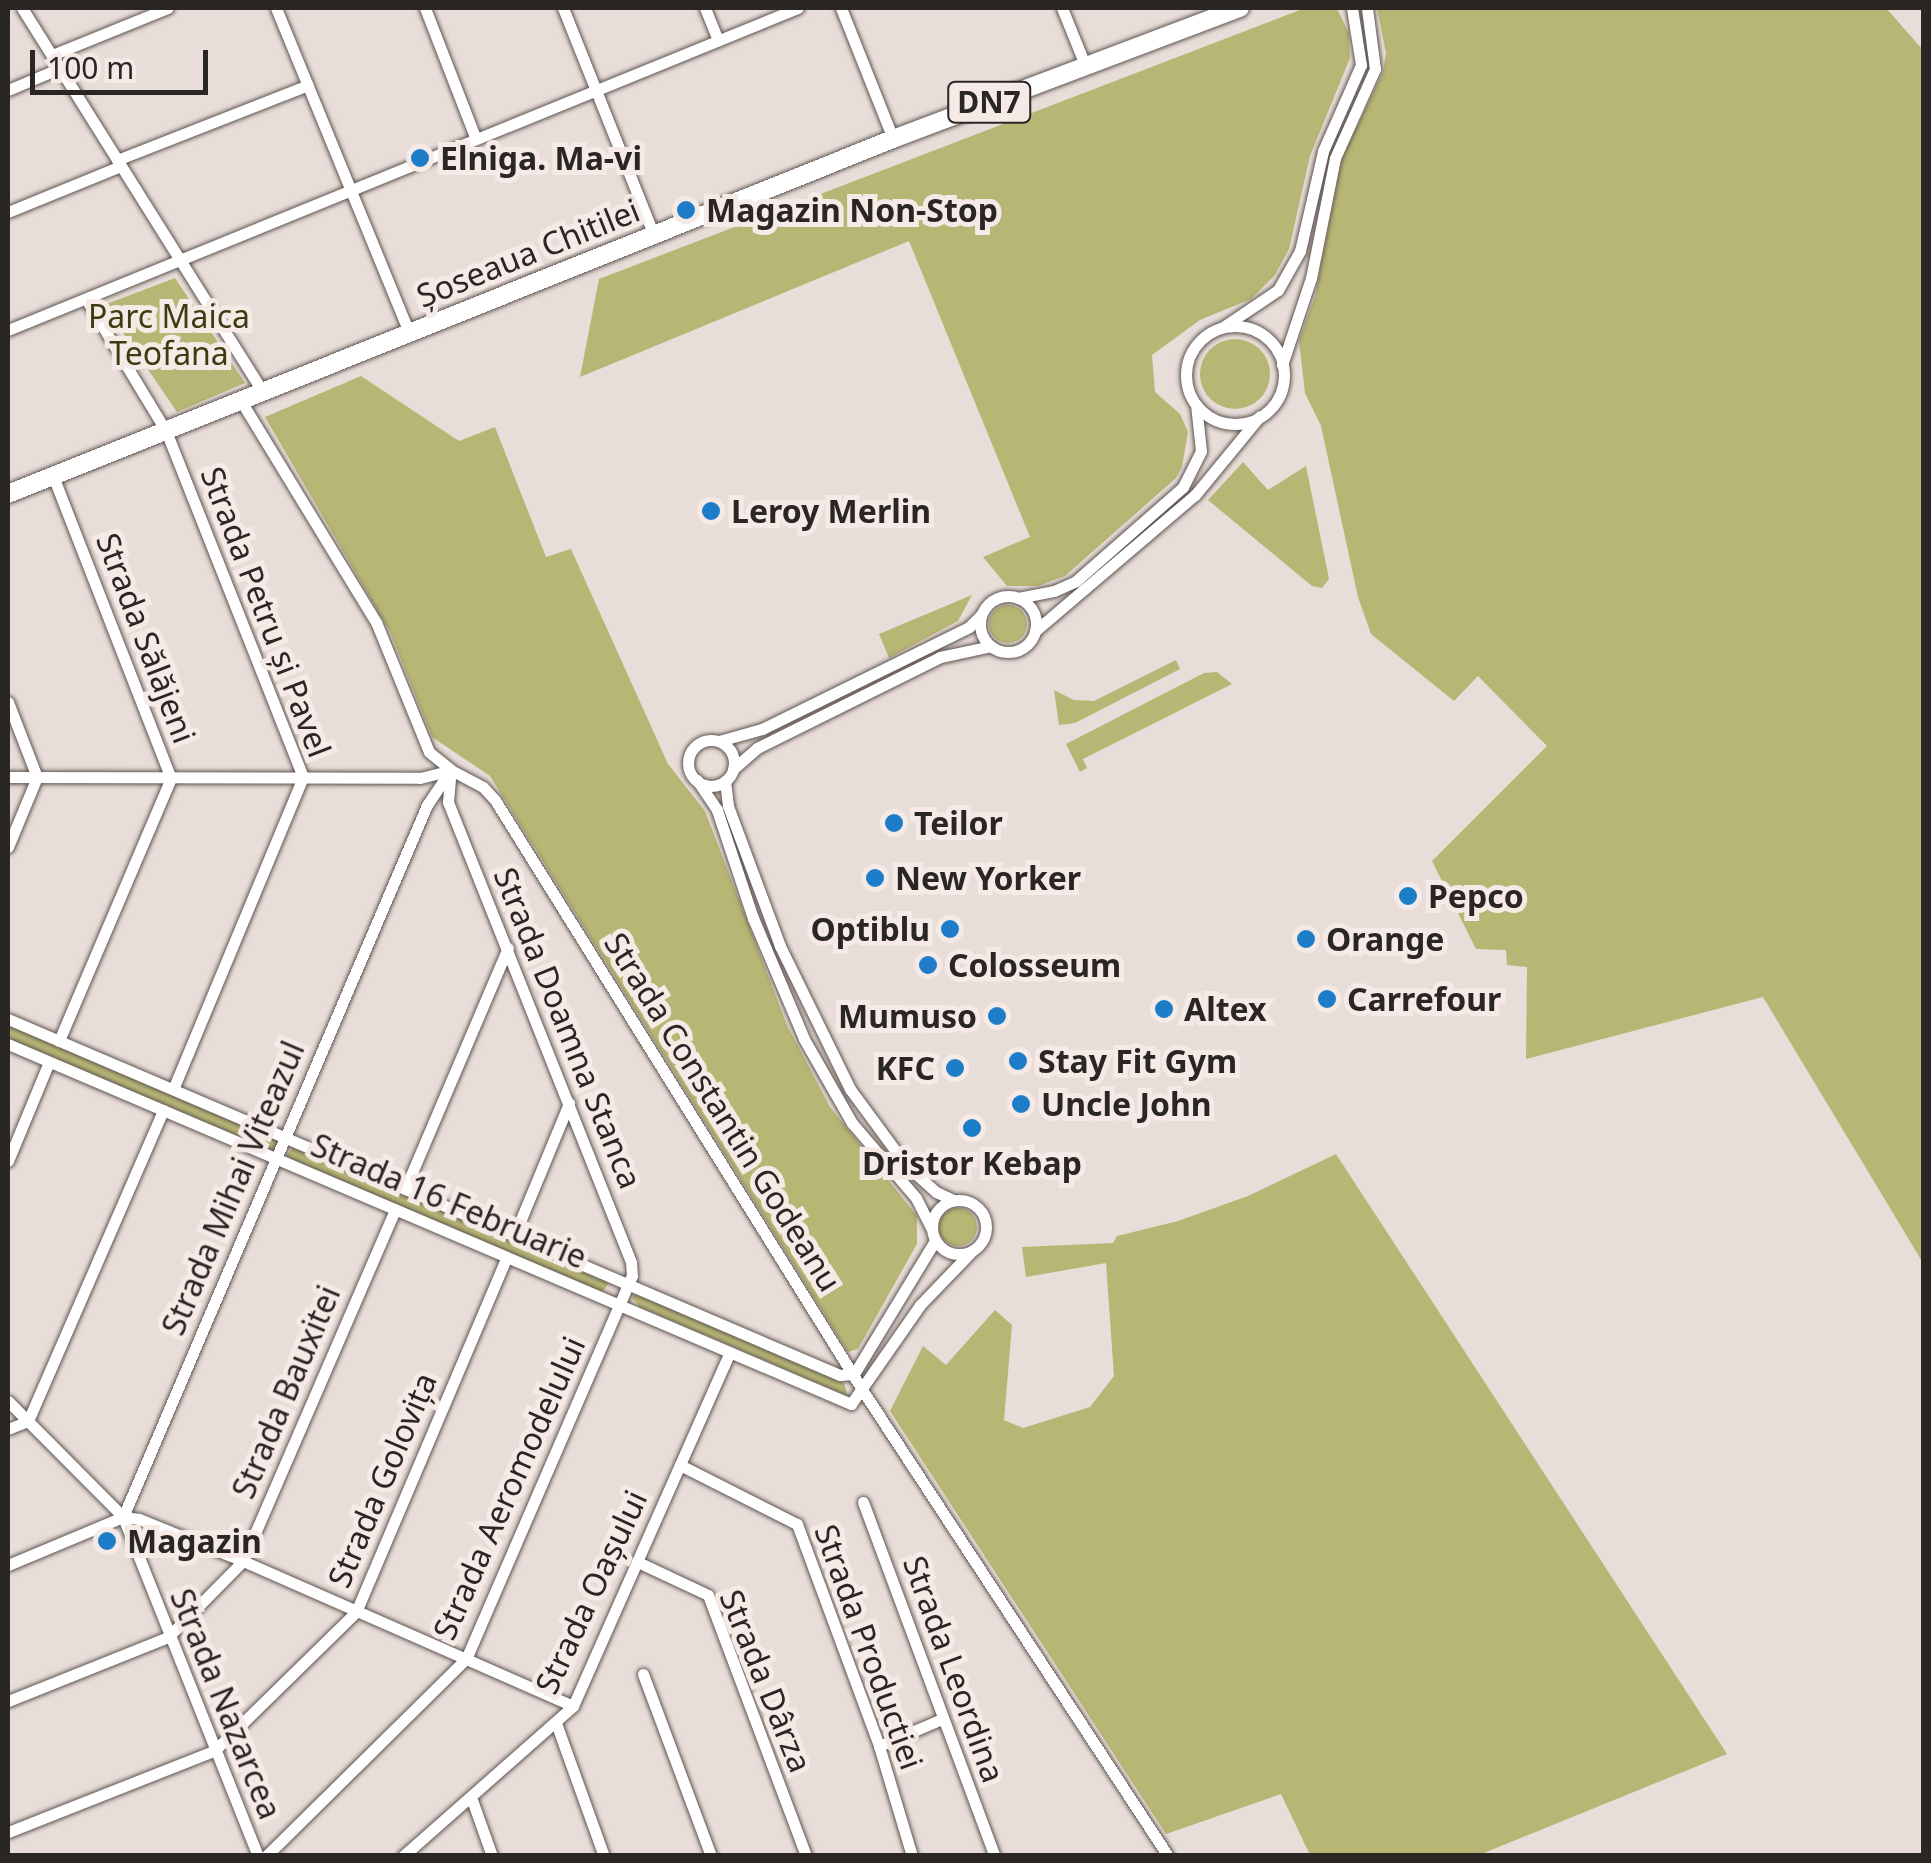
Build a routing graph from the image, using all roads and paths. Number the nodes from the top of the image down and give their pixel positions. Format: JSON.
{"nodes":[{"id":1,"x":22,"y":8,"type":"edge"},
{"id":2,"x":168,"y":8,"type":"edge"},
{"id":3,"x":276,"y":8,"type":"edge"},
{"id":4,"x":425,"y":8,"type":"edge"},
{"id":5,"x":564,"y":8,"type":"edge"},
{"id":6,"x":705,"y":8,"type":"edge"},
{"id":7,"x":798,"y":8,"type":"edge"},
{"id":8,"x":841,"y":8,"type":"edge"},
{"id":9,"x":1062,"y":8,"type":"edge"},
{"id":10,"x":1240,"y":8,"type":"edge"},
{"id":11,"x":1368,"y":8,"type":"edge"},
{"id":12,"x":1352,"y":9,"type":"edge"},
{"id":13,"x":718,"y":40,"type":"junction"},
{"id":14,"x":52,"y":55,"type":"junction"},
{"id":15,"x":1085,"y":65,"type":"junction"},
{"id":16,"x":60,"y":68,"type":"junction"},
{"id":17,"x":308,"y":86,"type":"junction"},
{"id":18,"x":8,"y":90,"type":"edge"},
{"id":19,"x":596,"y":90,"type":"junction"},
{"id":20,"x":476,"y":137,"type":"junction"},
{"id":21,"x":893,"y":139,"type":"junction"},
{"id":22,"x":119,"y":163,"type":"junction"},
{"id":23,"x":350,"y":188,"type":"junction"},
{"id":24,"x":8,"y":212,"type":"edge"},
{"id":25,"x":654,"y":235,"type":"junction"},
{"id":26,"x":179,"y":259,"type":"junction"},
{"id":27,"x":86,"y":299,"type":"junction"},
{"id":28,"x":1222,"y":327,"type":"junction"},
{"id":29,"x":8,"y":330,"type":"edge"},
{"id":30,"x":409,"y":332,"type":"junction"},
{"id":31,"x":1282,"y":365,"type":"junction"},
{"id":32,"x":262,"y":392,"type":"junction"},
{"id":33,"x":241,"y":401,"type":"junction"},
{"id":34,"x":1196,"y":404,"type":"junction"},
{"id":35,"x":1260,"y":416,"type":"junction"},
{"id":36,"x":166,"y":431,"type":"junction"},
{"id":37,"x":53,"y":476,"type":"junction"},
{"id":38,"x":8,"y":494,"type":"edge"},
{"id":39,"x":1018,"y":598,"type":"junction"},
{"id":40,"x":981,"y":615,"type":"junction"},
{"id":41,"x":1035,"y":631,"type":"junction"},
{"id":42,"x":992,"y":646,"type":"junction"},
{"id":43,"x":8,"y":702,"type":"edge"},
{"id":44,"x":719,"y":741,"type":"junction"},
{"id":45,"x":734,"y":769,"type":"junction"},
{"id":46,"x":450,"y":770,"type":"junction"},
{"id":47,"x":8,"y":777,"type":"edge"},
{"id":48,"x":37,"y":777,"type":"junction"},
{"id":49,"x":303,"y":777,"type":"junction"},
{"id":50,"x":171,"y":778,"type":"junction"},
{"id":51,"x":697,"y":780,"type":"junction"},
{"id":52,"x":725,"y":781,"type":"junction"},
{"id":53,"x":8,"y":847,"type":"edge"},
{"id":54,"x":508,"y":948,"type":"junction"},
{"id":55,"x":8,"y":1019,"type":"edge"},
{"id":56,"x":58,"y":1041,"type":"junction"},
{"id":57,"x":8,"y":1044,"type":"edge"},
{"id":58,"x":49,"y":1062,"type":"junction"},
{"id":59,"x":173,"y":1089,"type":"junction"},
{"id":60,"x":569,"y":1103,"type":"junction"},
{"id":61,"x":163,"y":1110,"type":"junction"},
{"id":62,"x":285,"y":1138,"type":"junction"},
{"id":63,"x":277,"y":1157,"type":"junction"},
{"id":64,"x":8,"y":1162,"type":"edge"},
{"id":65,"x":405,"y":1189,"type":"junction"},
{"id":66,"x":953,"y":1200,"type":"junction"},
{"id":67,"x":395,"y":1209,"type":"junction"},
{"id":68,"x":933,"y":1234,"type":"junction"},
{"id":69,"x":514,"y":1236,"type":"junction"},
{"id":70,"x":972,"y":1252,"type":"junction"},
{"id":71,"x":506,"y":1258,"type":"junction"},
{"id":72,"x":629,"y":1284,"type":"junction"},
{"id":73,"x":620,"y":1305,"type":"junction"},
{"id":74,"x":730,"y":1352,"type":"junction"},
{"id":75,"x":854,"y":1374,"type":"junction"},
{"id":76,"x":863,"y":1391,"type":"junction"},
{"id":77,"x":8,"y":1400,"type":"edge"},
{"id":78,"x":28,"y":1421,"type":"junction"},
{"id":79,"x":8,"y":1429,"type":"edge"},
{"id":80,"x":680,"y":1465,"type":"junction"},
{"id":81,"x":863,"y":1502,"type":"dead end"},
{"id":82,"x":122,"y":1518,"type":"junction"},
{"id":83,"x":243,"y":1560,"type":"junction"},
{"id":84,"x":638,"y":1562,"type":"junction"},
{"id":85,"x":8,"y":1564,"type":"edge"},
{"id":86,"x":356,"y":1612,"type":"junction"},
{"id":87,"x":168,"y":1637,"type":"junction"},
{"id":88,"x":466,"y":1659,"type":"junction"},
{"id":89,"x":643,"y":1674,"type":"dead end"},
{"id":90,"x":8,"y":1702,"type":"edge"},
{"id":91,"x":573,"y":1706,"type":"junction"},
{"id":92,"x":942,"y":1719,"type":"junction"},
{"id":93,"x":556,"y":1723,"type":"junction"},
{"id":94,"x":880,"y":1746,"type":"junction"},
{"id":95,"x":214,"y":1751,"type":"junction"},
{"id":96,"x":471,"y":1797,"type":"junction"},
{"id":97,"x":8,"y":1832,"type":"edge"},
{"id":98,"x":258,"y":1856,"type":"edge"},
{"id":99,"x":266,"y":1856,"type":"edge"},
{"id":100,"x":404,"y":1856,"type":"edge"},
{"id":101,"x":492,"y":1856,"type":"edge"},
{"id":102,"x":604,"y":1856,"type":"edge"},
{"id":103,"x":711,"y":1856,"type":"edge"},
{"id":104,"x":806,"y":1856,"type":"edge"},
{"id":105,"x":912,"y":1856,"type":"edge"},
{"id":106,"x":994,"y":1856,"type":"edge"},
{"id":107,"x":1168,"y":1856,"type":"edge"}],
"edges":[{"from":1,"to":14,"type":"street"},
{"from":2,"to":14,"type":"street"},
{"from":3,"to":17,"type":"street"},
{"from":4,"to":20,"type":"street"},
{"from":5,"to":19,"type":"street"},
{"from":6,"to":13,"type":"street"},
{"from":7,"to":13,"type":"street"},
{"from":8,"to":21,"type":"street"},
{"from":9,"to":15,"type":"street"},
{"from":10,"to":15,"type":"main road","name":"Șoseaua Chitilei","number":"DN7"},
{"from":11,"to":31,"type":"street"},
{"from":12,"to":28,"type":"street"},
{"from":13,"to":19,"type":"street"},
{"from":14,"to":16,"type":"street"},
{"from":15,"to":21,"type":"main road","name":"Șoseaua Chitilei","number":"DN7"},
{"from":16,"to":18,"type":"street"},
{"from":16,"to":22,"type":"street"},
{"from":17,"to":22,"type":"street"},
{"from":17,"to":23,"type":"street"},
{"from":19,"to":20,"type":"street"},
{"from":19,"to":25,"type":"street"},
{"from":20,"to":23,"type":"street"},
{"from":21,"to":25,"type":"main road","name":"Șoseaua Chitilei","number":"DN7"},
{"from":22,"to":24,"type":"street"},
{"from":22,"to":26,"type":"street"},
{"from":23,"to":26,"type":"street"},
{"from":23,"to":30,"type":"street"},
{"from":25,"to":30,"type":"main road","name":"Șoseaua Chitilei","number":"DN7"},
{"from":26,"to":27,"type":"street"},
{"from":26,"to":32,"type":"street"},
{"from":27,"to":29,"type":"street"},
{"from":27,"to":36,"type":"street","name":"Strada Petru și Pavel"},
{"from":28,"to":31,"type":"street"},
{"from":28,"to":34,"type":"street"},
{"from":30,"to":32,"type":"main road","name":"Șoseaua Chitilei","number":"DN7"},
{"from":31,"to":35,"type":"street"},
{"from":32,"to":33,"type":"main road","name":"Șoseaua Chitilei","number":"DN7"},
{"from":33,"to":36,"type":"main road","name":"Șoseaua Chitilei","number":"DN7"},
{"from":33,"to":46,"type":"street","name":"Strada Constantin Godeanu"},
{"from":34,"to":35,"type":"street"},
{"from":34,"to":39,"type":"street"},
{"from":35,"to":41,"type":"street"},
{"from":36,"to":37,"type":"main road","name":"Șoseaua Chitilei","number":"DN7"},
{"from":36,"to":49,"type":"street","name":"Strada Petru și Pavel"},
{"from":37,"to":38,"type":"main road","name":"Șoseaua Chitilei","number":"DN7"},
{"from":37,"to":50,"type":"street","name":"Strada Sălăjeni"},
{"from":39,"to":40,"type":"street"},
{"from":39,"to":41,"type":"street"},
{"from":40,"to":42,"type":"street"},
{"from":40,"to":44,"type":"street"},
{"from":41,"to":42,"type":"street"},
{"from":42,"to":45,"type":"street"},
{"from":43,"to":48,"type":"street"},
{"from":44,"to":45,"type":"street"},
{"from":44,"to":51,"type":"street"},
{"from":45,"to":52,"type":"street"},
{"from":46,"to":49,"type":"street"},
{"from":46,"to":54,"type":"street","name":"Strada Doamna Stanca"},
{"from":46,"to":62,"type":"street","name":"Strada Mihai Viteazul"},
{"from":46,"to":75,"type":"street","name":"Strada Constantin Godeanu"},
{"from":47,"to":48,"type":"street"},
{"from":48,"to":50,"type":"street"},
{"from":48,"to":53,"type":"street"},
{"from":49,"to":50,"type":"street"},
{"from":49,"to":59,"type":"street","name":"Strada Petru și Pavel"},
{"from":50,"to":56,"type":"street","name":"Strada Sălăjeni"},
{"from":51,"to":52,"type":"street"},
{"from":51,"to":68,"type":"street"},
{"from":52,"to":66,"type":"street"},
{"from":54,"to":60,"type":"street","name":"Strada Doamna Stanca"},
{"from":54,"to":65,"type":"street"},
{"from":55,"to":56,"type":"street","name":"Strada 16 Februarie"},
{"from":56,"to":59,"type":"street","name":"Strada 16 Februarie"},
{"from":57,"to":58,"type":"street","name":"Strada 16 Februarie"},
{"from":58,"to":61,"type":"street","name":"Strada 16 Februarie"},
{"from":58,"to":64,"type":"street"},
{"from":59,"to":62,"type":"street","name":"Strada 16 Februarie"},
{"from":60,"to":69,"type":"street"},
{"from":60,"to":72,"type":"street","name":"Strada Doamna Stanca"},
{"from":61,"to":63,"type":"street","name":"Strada 16 Februarie"},
{"from":61,"to":78,"type":"street"},
{"from":62,"to":63,"type":"street","name":"Strada Mihai Viteazul"},
{"from":62,"to":65,"type":"street","name":"Strada 16 Februarie"},
{"from":63,"to":67,"type":"street","name":"Strada 16 Februarie"},
{"from":63,"to":82,"type":"street","name":"Strada Mihai Viteazul"},
{"from":65,"to":69,"type":"street","name":"Strada 16 Februarie"},
{"from":66,"to":68,"type":"street"},
{"from":66,"to":70,"type":"street"},
{"from":67,"to":71,"type":"street","name":"Strada 16 Februarie"},
{"from":67,"to":83,"type":"street","name":"Strada Bauxitei"},
{"from":68,"to":70,"type":"street"},
{"from":68,"to":75,"type":"street"},
{"from":69,"to":72,"type":"street","name":"Strada 16 Februarie"},
{"from":70,"to":76,"type":"street"},
{"from":71,"to":73,"type":"street","name":"Strada 16 Februarie"},
{"from":71,"to":86,"type":"street","name":"Strada Golovița"},
{"from":72,"to":73,"type":"street"},
{"from":72,"to":75,"type":"street","name":"Strada 16 Februarie"},
{"from":73,"to":74,"type":"street","name":"Strada 16 Februarie"},
{"from":73,"to":88,"type":"street","name":"Strada Aeromodelului"},
{"from":74,"to":76,"type":"street","name":"Strada 16 Februarie"},
{"from":74,"to":80,"type":"street","name":"Strada Oașului"},
{"from":75,"to":76,"type":"street","name":"Strada Constantin Godeanu"},
{"from":76,"to":107,"type":"street","name":"Strada Constantin Godeanu"},
{"from":77,"to":78,"type":"street"},
{"from":78,"to":79,"type":"street"},
{"from":78,"to":82,"type":"street"},
{"from":80,"to":84,"type":"street","name":"Strada Oașului"},
{"from":80,"to":94,"type":"street","name":"Strada Productiei"},
{"from":81,"to":92,"type":"street","name":"Strada Leordina"},
{"from":82,"to":83,"type":"street"},
{"from":82,"to":85,"type":"street"},
{"from":82,"to":87,"type":"street","name":"Strada Nazarcea"},
{"from":83,"to":86,"type":"street"},
{"from":83,"to":87,"type":"street","name":"Strada Bauxitei"},
{"from":84,"to":91,"type":"street","name":"Strada Oașului"},
{"from":84,"to":104,"type":"street","name":"Strada Dârza"},
{"from":86,"to":88,"type":"street"},
{"from":86,"to":95,"type":"street","name":"Strada Golovița"},
{"from":87,"to":90,"type":"street","name":"Strada Bauxitei"},
{"from":87,"to":95,"type":"street","name":"Strada Nazarcea"},
{"from":88,"to":91,"type":"street"},
{"from":88,"to":99,"type":"street","name":"Strada Aeromodelului"},
{"from":89,"to":103,"type":"street"},
{"from":91,"to":93,"type":"street","name":"Strada Oașului"},
{"from":92,"to":94,"type":"street"},
{"from":92,"to":106,"type":"street","name":"Strada Leordina"},
{"from":93,"to":96,"type":"street","name":"Strada Oașului"},
{"from":93,"to":102,"type":"street"},
{"from":94,"to":105,"type":"street","name":"Strada Productiei"},
{"from":95,"to":97,"type":"street","name":"Strada Golovița"},
{"from":95,"to":98,"type":"street","name":"Strada Nazarcea"},
{"from":96,"to":100,"type":"street","name":"Strada Oașului"},
{"from":96,"to":101,"type":"street"}]}
